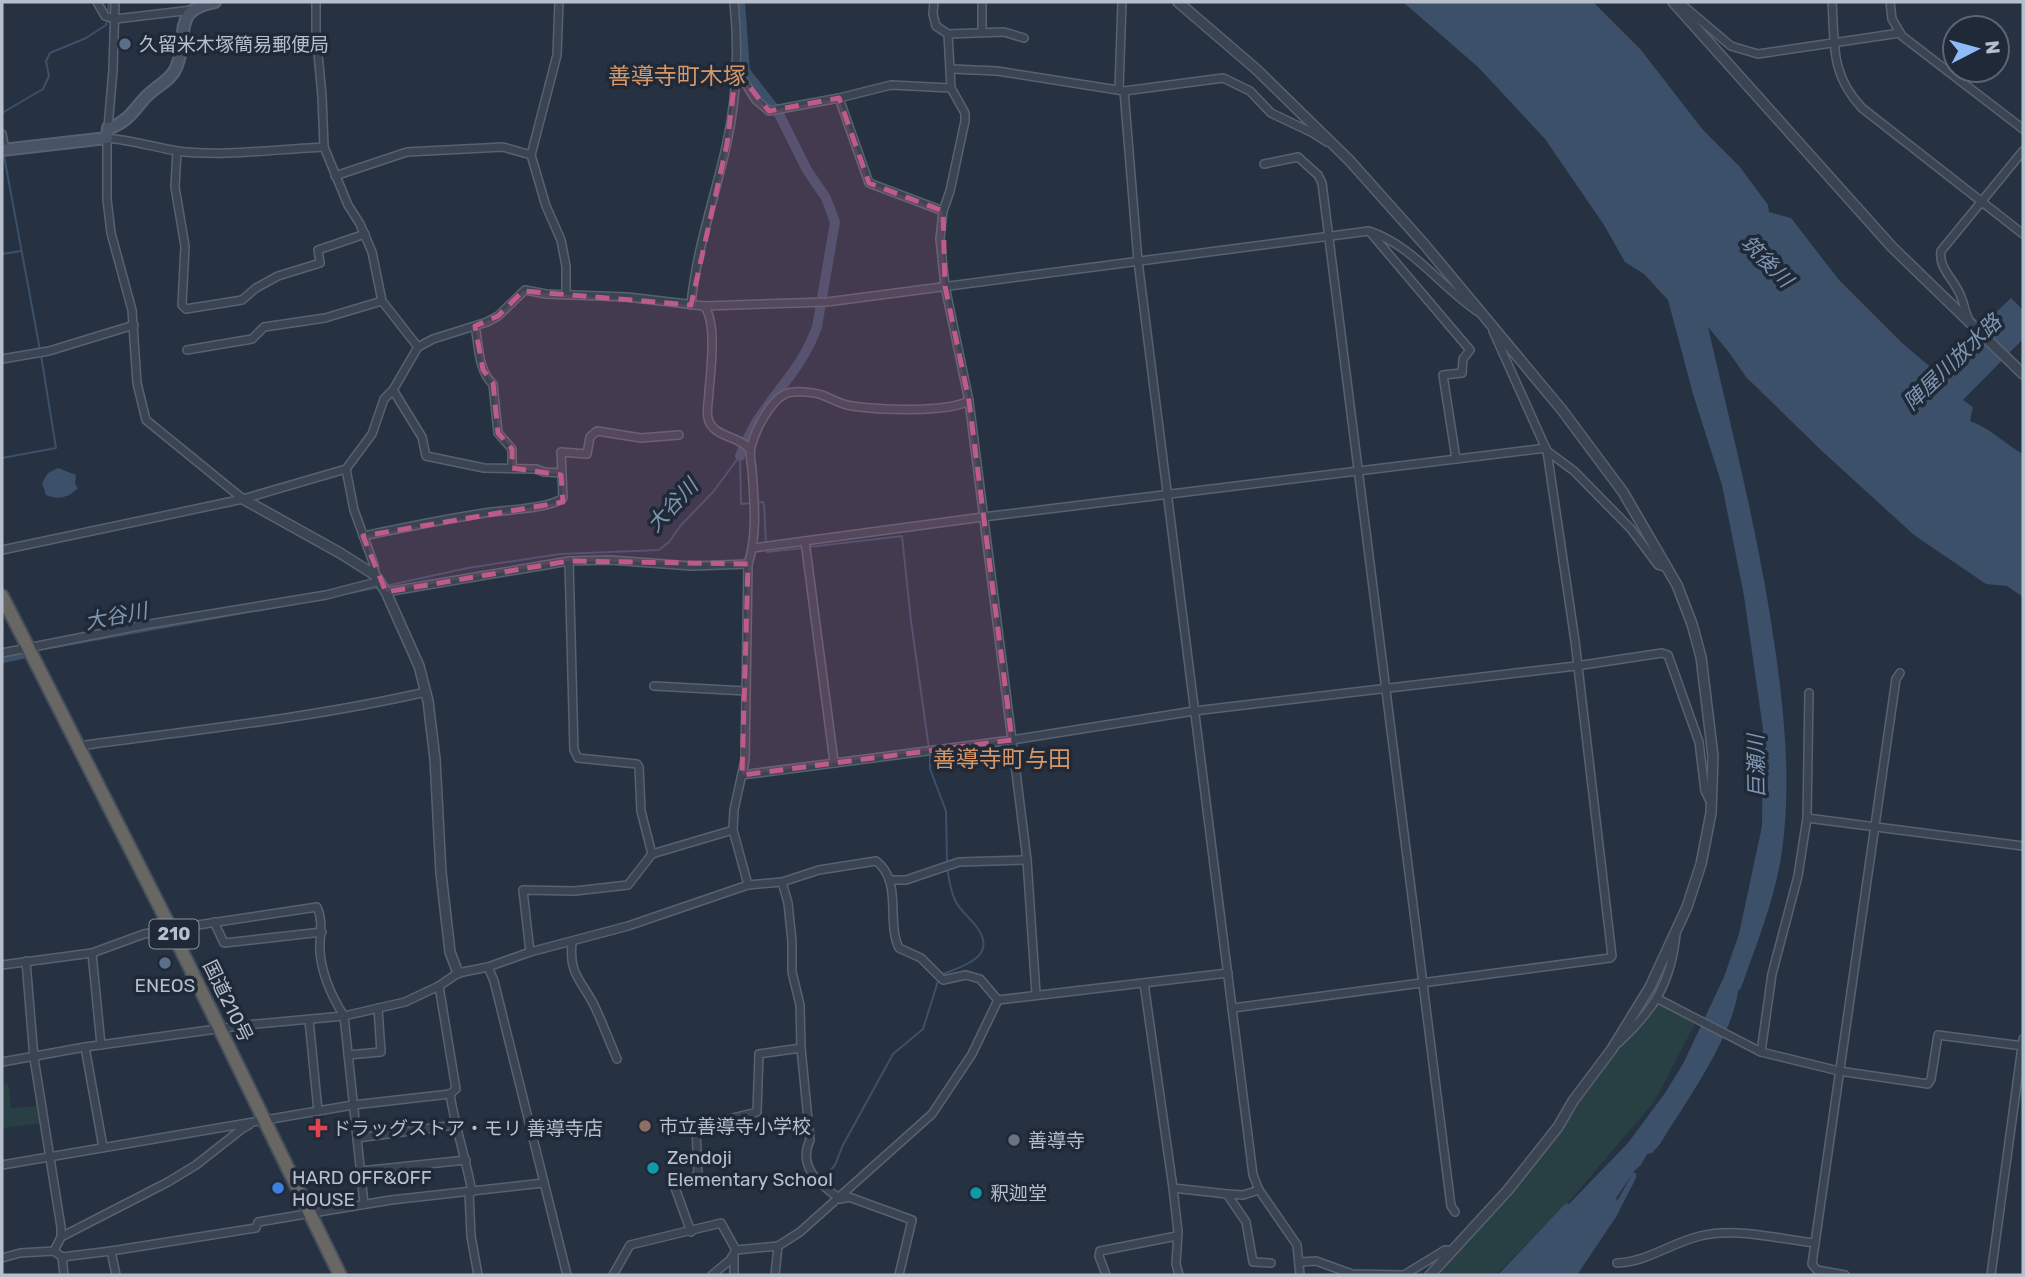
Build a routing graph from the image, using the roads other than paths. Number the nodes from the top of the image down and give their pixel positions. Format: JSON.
{"nodes":[{"id":1,"x":97,"y":2,"type":"edge"},
{"id":2,"x":115,"y":2,"type":"edge"},
{"id":3,"x":215,"y":2,"type":"edge"},
{"id":4,"x":316,"y":2,"type":"edge"},
{"id":5,"x":559,"y":2,"type":"edge"},
{"id":6,"x":734,"y":2,"type":"edge"},
{"id":7,"x":934,"y":2,"type":"edge"},
{"id":8,"x":982,"y":2,"type":"edge"},
{"id":9,"x":1122,"y":2,"type":"edge"},
{"id":10,"x":1178,"y":2,"type":"edge"},
{"id":11,"x":1676,"y":2,"type":"edge"},
{"id":12,"x":1832,"y":2,"type":"edge"},
{"id":13,"x":1890,"y":2,"type":"edge"},
{"id":14,"x":192,"y":10,"type":"junction"},
{"id":15,"x":115,"y":19,"type":"junction"},
{"id":16,"x":982,"y":32,"type":"junction"},
{"id":17,"x":1900,"y":33,"type":"junction"},
{"id":18,"x":948,"y":34,"type":"junction"},
{"id":19,"x":1024,"y":38,"type":"dead end"},
{"id":20,"x":1835,"y":42,"type":"junction"},
{"id":21,"x":952,"y":69,"type":"junction"},
{"id":22,"x":736,"y":70,"type":"junction"},
{"id":23,"x":951,"y":88,"type":"junction"},
{"id":24,"x":1121,"y":90,"type":"junction"},
{"id":25,"x":838,"y":98,"type":"junction"},
{"id":26,"x":2023,"y":129,"type":"edge"},
{"id":27,"x":107,"y":133,"type":"junction"},
{"id":28,"x":2,"y":134,"type":"edge"},
{"id":29,"x":324,"y":147,"type":"junction"},
{"id":30,"x":1337,"y":148,"type":"junction"},
{"id":31,"x":3,"y":150,"type":"edge"},
{"id":32,"x":2023,"y":150,"type":"edge"},
{"id":33,"x":177,"y":151,"type":"junction"},
{"id":34,"x":531,"y":155,"type":"junction"},
{"id":35,"x":1264,"y":164,"type":"dead end"},
{"id":36,"x":335,"y":176,"type":"junction"},
{"id":37,"x":1983,"y":200,"type":"junction"},
{"id":38,"x":943,"y":211,"type":"junction"},
{"id":39,"x":1369,"y":231,"type":"junction"},
{"id":40,"x":2023,"y":233,"type":"edge"},
{"id":41,"x":365,"y":234,"type":"junction"},
{"id":42,"x":1328,"y":236,"type":"junction"},
{"id":43,"x":1138,"y":261,"type":"junction"},
{"id":44,"x":945,"y":286,"type":"junction"},
{"id":45,"x":566,"y":295,"type":"junction"},
{"id":46,"x":382,"y":301,"type":"junction"},
{"id":47,"x":691,"y":305,"type":"junction"},
{"id":48,"x":704,"y":306,"type":"junction"},
{"id":49,"x":1486,"y":318,"type":"junction"},
{"id":50,"x":1968,"y":318,"type":"junction"},
{"id":51,"x":134,"y":325,"type":"junction"},
{"id":52,"x":475,"y":326,"type":"junction"},
{"id":53,"x":418,"y":347,"type":"junction"},
{"id":54,"x":187,"y":350,"type":"dead end"},
{"id":55,"x":2,"y":359,"type":"edge"},
{"id":56,"x":2023,"y":374,"type":"edge"},
{"id":57,"x":393,"y":390,"type":"junction"},
{"id":58,"x":969,"y":401,"type":"junction"},
{"id":59,"x":679,"y":435,"type":"dead end"},
{"id":60,"x":1546,"y":449,"type":"junction"},
{"id":61,"x":750,"y":450,"type":"junction"},
{"id":62,"x":1456,"y":458,"type":"junction"},
{"id":63,"x":512,"y":468,"type":"junction"},
{"id":64,"x":346,"y":469,"type":"junction"},
{"id":65,"x":1357,"y":470,"type":"junction"},
{"id":66,"x":562,"y":473,"type":"junction"},
{"id":67,"x":1166,"y":494,"type":"junction"},
{"id":68,"x":243,"y":499,"type":"junction"},
{"id":69,"x":983,"y":517,"type":"junction"},
{"id":70,"x":363,"y":536,"type":"junction"},
{"id":71,"x":805,"y":541,"type":"junction"},
{"id":72,"x":753,"y":548,"type":"junction"},
{"id":73,"x":2,"y":550,"type":"edge"},
{"id":74,"x":569,"y":561,"type":"junction"},
{"id":75,"x":748,"y":564,"type":"junction"},
{"id":76,"x":1667,"y":568,"type":"junction"},
{"id":77,"x":377,"y":578,"type":"junction"},
{"id":78,"x":386,"y":592,"type":"junction"},
{"id":79,"x":2,"y":596,"type":"edge"},
{"id":80,"x":28,"y":649,"type":"junction"},
{"id":81,"x":2,"y":653,"type":"edge"},
{"id":82,"x":1576,"y":666,"type":"junction"},
{"id":83,"x":1900,"y":673,"type":"dead end"},
{"id":84,"x":654,"y":686,"type":"dead end"},
{"id":85,"x":1385,"y":688,"type":"junction"},
{"id":86,"x":746,"y":691,"type":"junction"},
{"id":87,"x":426,"y":692,"type":"junction"},
{"id":88,"x":1810,"y":693,"type":"dead end"},
{"id":89,"x":1194,"y":711,"type":"junction"},
{"id":90,"x":1013,"y":740,"type":"junction"},
{"id":91,"x":78,"y":746,"type":"junction"},
{"id":92,"x":834,"y":762,"type":"junction"},
{"id":93,"x":742,"y":775,"type":"junction"},
{"id":94,"x":1710,"y":801,"type":"junction"},
{"id":95,"x":1807,"y":818,"type":"junction"},
{"id":96,"x":1874,"y":827,"type":"junction"},
{"id":97,"x":733,"y":830,"type":"junction"},
{"id":98,"x":2023,"y":846,"type":"edge"},
{"id":99,"x":652,"y":854,"type":"junction"},
{"id":100,"x":1027,"y":860,"type":"junction"},
{"id":101,"x":889,"y":880,"type":"junction"},
{"id":102,"x":782,"y":882,"type":"junction"},
{"id":103,"x":748,"y":885,"type":"junction"},
{"id":104,"x":214,"y":922,"type":"junction"},
{"id":105,"x":171,"y":929,"type":"junction"},
{"id":106,"x":1676,"y":931,"type":"junction"},
{"id":107,"x":321,"y":932,"type":"junction"},
{"id":108,"x":572,"y":943,"type":"junction"},
{"id":109,"x":530,"y":952,"type":"junction"},
{"id":110,"x":92,"y":953,"type":"junction"},
{"id":111,"x":26,"y":961,"type":"junction"},
{"id":112,"x":2,"y":965,"type":"edge"},
{"id":113,"x":488,"y":967,"type":"junction"},
{"id":114,"x":458,"y":973,"type":"junction"},
{"id":115,"x":1228,"y":973,"type":"junction"},
{"id":116,"x":1424,"y":982,"type":"junction"},
{"id":117,"x":1144,"y":983,"type":"junction"},
{"id":118,"x":439,"y":986,"type":"junction"},
{"id":119,"x":1036,"y":995,"type":"junction"},
{"id":120,"x":1658,"y":999,"type":"junction"},
{"id":121,"x":998,"y":1000,"type":"junction"},
{"id":122,"x":378,"y":1008,"type":"junction"},
{"id":123,"x":1233,"y":1008,"type":"junction"},
{"id":124,"x":344,"y":1016,"type":"junction"},
{"id":125,"x":309,"y":1020,"type":"junction"},
{"id":126,"x":221,"y":1030,"type":"junction"},
{"id":127,"x":2023,"y":1040,"type":"edge"},
{"id":128,"x":101,"y":1045,"type":"junction"},
{"id":129,"x":2023,"y":1046,"type":"edge"},
{"id":130,"x":85,"y":1047,"type":"junction"},
{"id":131,"x":801,"y":1048,"type":"junction"},
{"id":132,"x":1612,"y":1049,"type":"junction"},
{"id":133,"x":1761,"y":1052,"type":"junction"},
{"id":134,"x":348,"y":1055,"type":"junction"},
{"id":135,"x":34,"y":1058,"type":"junction"},
{"id":136,"x":617,"y":1059,"type":"dead end"},
{"id":137,"x":2,"y":1062,"type":"edge"},
{"id":138,"x":1839,"y":1071,"type":"junction"},
{"id":139,"x":450,"y":1094,"type":"junction"},
{"id":140,"x":353,"y":1105,"type":"junction"},
{"id":141,"x":318,"y":1111,"type":"junction"},
{"id":142,"x":266,"y":1119,"type":"junction"},
{"id":143,"x":455,"y":1125,"type":"junction"},
{"id":144,"x":357,"y":1138,"type":"junction"},
{"id":145,"x":103,"y":1147,"type":"junction"},
{"id":146,"x":50,"y":1158,"type":"junction"},
{"id":147,"x":466,"y":1160,"type":"junction"},
{"id":148,"x":2,"y":1166,"type":"edge"},
{"id":149,"x":361,"y":1171,"type":"junction"},
{"id":150,"x":543,"y":1182,"type":"junction"},
{"id":151,"x":1173,"y":1188,"type":"junction"},
{"id":152,"x":1259,"y":1190,"type":"junction"},
{"id":153,"x":470,"y":1192,"type":"junction"},
{"id":154,"x":1227,"y":1194,"type":"junction"},
{"id":155,"x":840,"y":1199,"type":"junction"},
{"id":156,"x":364,"y":1204,"type":"junction"},
{"id":157,"x":1455,"y":1212,"type":"dead end"},
{"id":158,"x":309,"y":1213,"type":"junction"},
{"id":159,"x":691,"y":1231,"type":"junction"},
{"id":160,"x":1177,"y":1236,"type":"junction"},
{"id":161,"x":61,"y":1237,"type":"junction"},
{"id":162,"x":1815,"y":1243,"type":"junction"},
{"id":163,"x":778,"y":1246,"type":"junction"},
{"id":164,"x":54,"y":1251,"type":"junction"},
{"id":165,"x":111,"y":1251,"type":"junction"},
{"id":166,"x":1452,"y":1251,"type":"junction"},
{"id":167,"x":735,"y":1252,"type":"junction"},
{"id":168,"x":62,"y":1256,"type":"junction"},
{"id":169,"x":2,"y":1258,"type":"edge"},
{"id":170,"x":1300,"y":1262,"type":"junction"},
{"id":171,"x":1271,"y":1263,"type":"dead end"},
{"id":172,"x":1617,"y":1263,"type":"dead end"},
{"id":173,"x":64,"y":1275,"type":"edge"},
{"id":174,"x":116,"y":1275,"type":"edge"},
{"id":175,"x":340,"y":1275,"type":"edge"},
{"id":176,"x":478,"y":1275,"type":"edge"},
{"id":177,"x":567,"y":1275,"type":"edge"},
{"id":178,"x":613,"y":1275,"type":"edge"},
{"id":179,"x":712,"y":1275,"type":"edge"},
{"id":180,"x":734,"y":1275,"type":"edge"},
{"id":181,"x":775,"y":1275,"type":"edge"},
{"id":182,"x":899,"y":1275,"type":"edge"},
{"id":183,"x":1106,"y":1275,"type":"edge"},
{"id":184,"x":1179,"y":1275,"type":"edge"},
{"id":185,"x":1300,"y":1275,"type":"edge"},
{"id":186,"x":1403,"y":1275,"type":"edge"},
{"id":187,"x":1430,"y":1275,"type":"edge"},
{"id":188,"x":1845,"y":1275,"type":"edge"},
{"id":189,"x":1991,"y":1275,"type":"edge"}],
"edges":[{"from":1,"to":15,"type":"street"},
{"from":2,"to":15,"type":"street"},
{"from":3,"to":14,"type":"main road"},
{"from":4,"to":29,"type":"street"},
{"from":5,"to":34,"type":"street"},
{"from":6,"to":22,"type":"street"},
{"from":7,"to":18,"type":"street"},
{"from":8,"to":16,"type":"street"},
{"from":9,"to":24,"type":"street"},
{"from":10,"to":30,"type":"street"},
{"from":11,"to":20,"type":"street"},
{"from":11,"to":50,"type":"street"},
{"from":12,"to":20,"type":"street"},
{"from":13,"to":17,"type":"street"},
{"from":14,"to":15,"type":"street"},
{"from":14,"to":27,"type":"main road"},
{"from":15,"to":27,"type":"street"},
{"from":16,"to":18,"type":"street"},
{"from":16,"to":19,"type":"street"},
{"from":17,"to":20,"type":"street"},
{"from":17,"to":26,"type":"street"},
{"from":18,"to":21,"type":"street"},
{"from":20,"to":37,"type":"street"},
{"from":21,"to":23,"type":"street"},
{"from":21,"to":24,"type":"street"},
{"from":22,"to":25,"type":"street"},
{"from":22,"to":47,"type":"street"},
{"from":23,"to":25,"type":"street"},
{"from":23,"to":38,"type":"street"},
{"from":24,"to":30,"type":"street"},
{"from":24,"to":43,"type":"street"},
{"from":25,"to":38,"type":"street"},
{"from":27,"to":31,"type":"main road"},
{"from":27,"to":33,"type":"street"},
{"from":27,"to":51,"type":"street"},
{"from":28,"to":31,"type":"street"},
{"from":29,"to":33,"type":"street"},
{"from":29,"to":36,"type":"street"},
{"from":30,"to":49,"type":"street"},
{"from":32,"to":37,"type":"street"},
{"from":33,"to":41,"type":"street"},
{"from":34,"to":36,"type":"street"},
{"from":34,"to":45,"type":"street"},
{"from":35,"to":42,"type":"street"},
{"from":36,"to":41,"type":"street"},
{"from":37,"to":40,"type":"street"},
{"from":37,"to":50,"type":"street"},
{"from":38,"to":44,"type":"street"},
{"from":39,"to":42,"type":"street"},
{"from":39,"to":49,"type":"street"},
{"from":39,"to":62,"type":"street"},
{"from":41,"to":46,"type":"street"},
{"from":42,"to":43,"type":"street"},
{"from":42,"to":65,"type":"street"},
{"from":43,"to":44,"type":"street"},
{"from":43,"to":67,"type":"street"},
{"from":44,"to":48,"type":"street"},
{"from":44,"to":58,"type":"street"},
{"from":45,"to":47,"type":"street"},
{"from":45,"to":52,"type":"street"},
{"from":46,"to":53,"type":"street"},
{"from":46,"to":54,"type":"street"},
{"from":47,"to":48,"type":"street"},
{"from":48,"to":61,"type":"street"},
{"from":49,"to":60,"type":"street"},
{"from":49,"to":76,"type":"street"},
{"from":50,"to":56,"type":"street"},
{"from":51,"to":55,"type":"street"},
{"from":51,"to":68,"type":"street"},
{"from":52,"to":53,"type":"street"},
{"from":52,"to":63,"type":"street"},
{"from":53,"to":57,"type":"street"},
{"from":57,"to":63,"type":"street"},
{"from":57,"to":64,"type":"street"},
{"from":58,"to":61,"type":"street"},
{"from":58,"to":69,"type":"street"},
{"from":59,"to":66,"type":"street"},
{"from":60,"to":62,"type":"street"},
{"from":60,"to":76,"type":"street"},
{"from":60,"to":82,"type":"street"},
{"from":61,"to":72,"type":"street"},
{"from":62,"to":65,"type":"street"},
{"from":63,"to":66,"type":"street"},
{"from":64,"to":68,"type":"street"},
{"from":64,"to":70,"type":"street"},
{"from":65,"to":67,"type":"street"},
{"from":65,"to":85,"type":"street"},
{"from":66,"to":70,"type":"street"},
{"from":67,"to":69,"type":"street"},
{"from":67,"to":89,"type":"street"},
{"from":68,"to":73,"type":"street"},
{"from":68,"to":77,"type":"street"},
{"from":69,"to":71,"type":"street"},
{"from":69,"to":90,"type":"street"},
{"from":70,"to":77,"type":"street"},
{"from":71,"to":72,"type":"street"},
{"from":71,"to":92,"type":"street"},
{"from":72,"to":75,"type":"street"},
{"from":74,"to":75,"type":"street"},
{"from":74,"to":78,"type":"street"},
{"from":74,"to":99,"type":"street"},
{"from":75,"to":86,"type":"street"},
{"from":76,"to":94,"type":"street"},
{"from":77,"to":78,"type":"street"},
{"from":77,"to":80,"type":"street"},
{"from":78,"to":87,"type":"street"},
{"from":79,"to":80,"type":"highway","name":"国道210号","number":"210"},
{"from":80,"to":81,"type":"street"},
{"from":80,"to":91,"type":"highway","name":"国道210号","number":"210"},
{"from":82,"to":85,"type":"street"},
{"from":82,"to":94,"type":"street"},
{"from":82,"to":116,"type":"street"},
{"from":83,"to":96,"type":"street"},
{"from":84,"to":86,"type":"street"},
{"from":85,"to":89,"type":"street"},
{"from":85,"to":116,"type":"street"},
{"from":86,"to":93,"type":"street"},
{"from":87,"to":91,"type":"street"},
{"from":87,"to":114,"type":"street"},
{"from":88,"to":95,"type":"street"},
{"from":89,"to":90,"type":"street"},
{"from":89,"to":115,"type":"street"},
{"from":90,"to":92,"type":"street"},
{"from":90,"to":100,"type":"street"},
{"from":91,"to":105,"type":"highway","name":"国道210号","number":"210"},
{"from":92,"to":93,"type":"street"},
{"from":93,"to":97,"type":"street"},
{"from":94,"to":106,"type":"street"},
{"from":95,"to":96,"type":"street"},
{"from":95,"to":133,"type":"street"},
{"from":96,"to":98,"type":"street"},
{"from":96,"to":138,"type":"street"},
{"from":97,"to":99,"type":"street"},
{"from":97,"to":103,"type":"street"},
{"from":99,"to":109,"type":"street"},
{"from":100,"to":101,"type":"street"},
{"from":100,"to":119,"type":"street"},
{"from":101,"to":102,"type":"street"},
{"from":101,"to":121,"type":"street"},
{"from":102,"to":103,"type":"street"},
{"from":102,"to":131,"type":"street"},
{"from":103,"to":108,"type":"street"},
{"from":104,"to":105,"type":"street"},
{"from":104,"to":107,"type":"street"},
{"from":104,"to":107,"type":"street"},
{"from":105,"to":110,"type":"street"},
{"from":105,"to":126,"type":"highway","name":"国道210号","number":"210"},
{"from":106,"to":120,"type":"street"},
{"from":106,"to":132,"type":"street"},
{"from":107,"to":124,"type":"street"},
{"from":108,"to":109,"type":"street"},
{"from":108,"to":136,"type":"street"},
{"from":109,"to":113,"type":"street"},
{"from":110,"to":111,"type":"street"},
{"from":110,"to":128,"type":"street"},
{"from":111,"to":112,"type":"street"},
{"from":111,"to":135,"type":"street"},
{"from":113,"to":114,"type":"street"},
{"from":113,"to":150,"type":"street"},
{"from":114,"to":118,"type":"street"},
{"from":115,"to":117,"type":"street"},
{"from":115,"to":123,"type":"street"},
{"from":116,"to":123,"type":"street"},
{"from":116,"to":157,"type":"street"},
{"from":117,"to":119,"type":"street"},
{"from":117,"to":151,"type":"street"},
{"from":118,"to":122,"type":"street"},
{"from":118,"to":139,"type":"street"},
{"from":119,"to":121,"type":"street"},
{"from":120,"to":132,"type":"street"},
{"from":120,"to":133,"type":"street"},
{"from":121,"to":155,"type":"street"},
{"from":122,"to":124,"type":"street"},
{"from":122,"to":134,"type":"street"},
{"from":123,"to":152,"type":"street"},
{"from":124,"to":125,"type":"street"},
{"from":124,"to":134,"type":"street"},
{"from":125,"to":126,"type":"street"},
{"from":125,"to":141,"type":"street"},
{"from":126,"to":128,"type":"street"},
{"from":126,"to":142,"type":"highway","name":"国道210号","number":"210"},
{"from":127,"to":129,"type":"street"},
{"from":128,"to":130,"type":"street"},
{"from":129,"to":138,"type":"street"},
{"from":129,"to":189,"type":"street"},
{"from":130,"to":135,"type":"street"},
{"from":130,"to":145,"type":"street"},
{"from":131,"to":155,"type":"street"},
{"from":131,"to":159,"type":"street"},
{"from":132,"to":166,"type":"street"},
{"from":133,"to":138,"type":"street"},
{"from":134,"to":140,"type":"street"},
{"from":135,"to":137,"type":"street"},
{"from":135,"to":146,"type":"street"},
{"from":138,"to":162,"type":"street"},
{"from":139,"to":140,"type":"street"},
{"from":139,"to":143,"type":"street"},
{"from":140,"to":141,"type":"street"},
{"from":140,"to":144,"type":"street"},
{"from":141,"to":142,"type":"street"},
{"from":142,"to":145,"type":"street"},
{"from":142,"to":158,"type":"highway","name":"国道210号","number":"210"},
{"from":142,"to":161,"type":"street"},
{"from":143,"to":144,"type":"street"},
{"from":143,"to":147,"type":"street"},
{"from":144,"to":149,"type":"street"},
{"from":145,"to":146,"type":"street"},
{"from":146,"to":148,"type":"street"},
{"from":146,"to":161,"type":"street"},
{"from":147,"to":149,"type":"street"},
{"from":147,"to":153,"type":"street"},
{"from":149,"to":156,"type":"street"},
{"from":150,"to":153,"type":"street"},
{"from":150,"to":177,"type":"street"},
{"from":151,"to":154,"type":"street"},
{"from":151,"to":160,"type":"street"},
{"from":152,"to":154,"type":"street"},
{"from":152,"to":170,"type":"street"},
{"from":153,"to":156,"type":"street"},
{"from":153,"to":176,"type":"street"},
{"from":154,"to":171,"type":"street"},
{"from":155,"to":163,"type":"street"},
{"from":155,"to":182,"type":"street"},
{"from":156,"to":158,"type":"street"},
{"from":158,"to":165,"type":"street"},
{"from":158,"to":175,"type":"highway","name":"国道210号","number":"210"},
{"from":159,"to":167,"type":"street"},
{"from":159,"to":178,"type":"street"},
{"from":160,"to":183,"type":"street"},
{"from":160,"to":184,"type":"street"},
{"from":161,"to":164,"type":"street"},
{"from":162,"to":172,"type":"street"},
{"from":162,"to":188,"type":"street"},
{"from":163,"to":167,"type":"street"},
{"from":163,"to":181,"type":"street"},
{"from":164,"to":168,"type":"street"},
{"from":164,"to":169,"type":"street"},
{"from":165,"to":168,"type":"street"},
{"from":165,"to":174,"type":"street"},
{"from":166,"to":186,"type":"street"},
{"from":166,"to":187,"type":"street"},
{"from":167,"to":179,"type":"street"},
{"from":167,"to":180,"type":"street"},
{"from":168,"to":173,"type":"street"},
{"from":170,"to":185,"type":"street"},
{"from":170,"to":186,"type":"street"}]}
